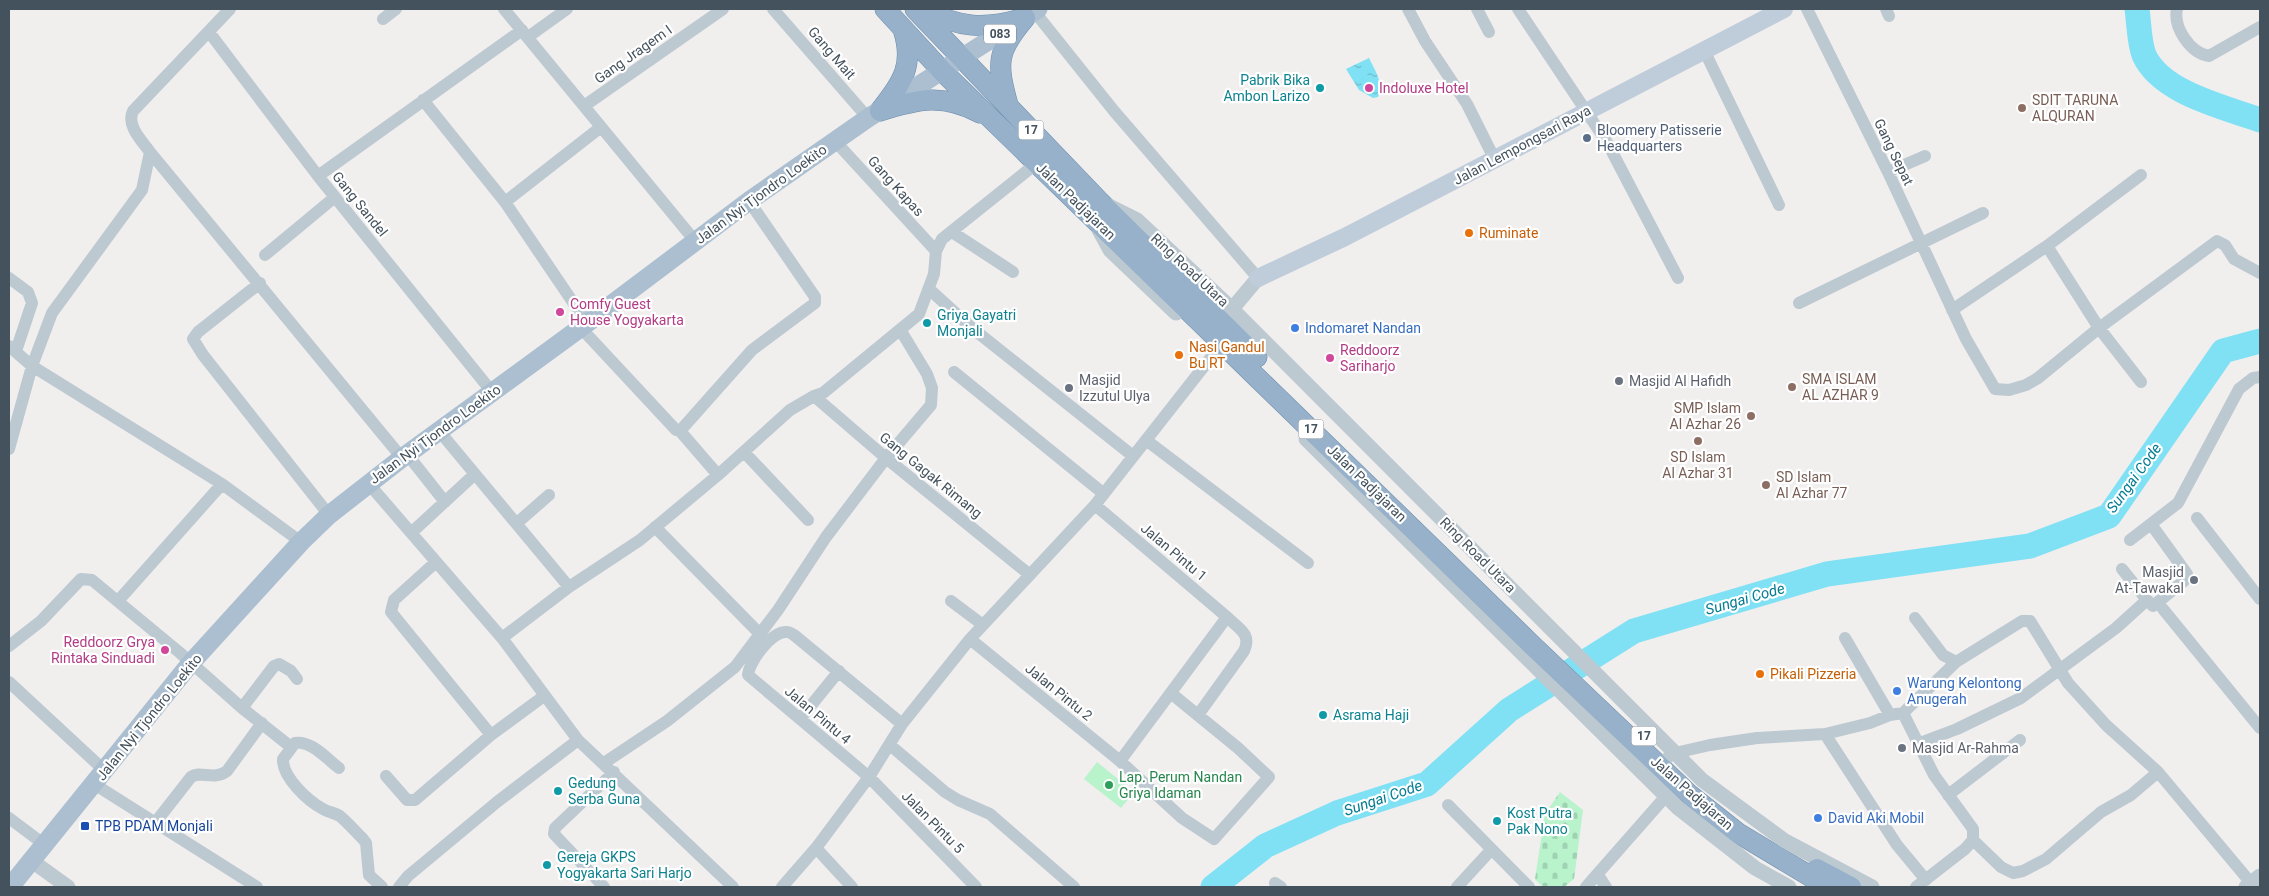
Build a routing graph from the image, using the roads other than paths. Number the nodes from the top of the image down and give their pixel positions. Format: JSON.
{"nodes":[{"id":1,"x":230,"y":9,"type":"edge"},
{"id":2,"x":396,"y":9,"type":"edge"},
{"id":3,"x":504,"y":9,"type":"edge"},
{"id":4,"x":567,"y":9,"type":"edge"},
{"id":5,"x":723,"y":9,"type":"edge"},
{"id":6,"x":773,"y":9,"type":"edge"},
{"id":7,"x":885,"y":9,"type":"edge"},
{"id":8,"x":915,"y":9,"type":"edge"},
{"id":9,"x":922,"y":9,"type":"edge"},
{"id":10,"x":1408,"y":9,"type":"edge"},
{"id":11,"x":1477,"y":9,"type":"edge"},
{"id":12,"x":1518,"y":9,"type":"edge"},
{"id":13,"x":1784,"y":9,"type":"edge"},
{"id":14,"x":1807,"y":9,"type":"edge"},
{"id":15,"x":2177,"y":9,"type":"edge"},
{"id":16,"x":1032,"y":12,"type":"edge"},
{"id":17,"x":383,"y":19,"type":"dead end"},
{"id":18,"x":903,"y":28,"type":"junction"},
{"id":19,"x":2260,"y":28,"type":"edge"},
{"id":20,"x":209,"y":32,"type":"junction"},
{"id":21,"x":1489,"y":32,"type":"dead end"},
{"id":22,"x":525,"y":33,"type":"junction"},
{"id":23,"x":1704,"y":50,"type":"junction"},
{"id":24,"x":962,"y":58,"type":"junction"},
{"id":25,"x":942,"y":71,"type":"junction"},
{"id":26,"x":423,"y":100,"type":"junction"},
{"id":27,"x":584,"y":106,"type":"junction"},
{"id":28,"x":1009,"y":108,"type":"junction"},
{"id":29,"x":1585,"y":111,"type":"junction"},
{"id":30,"x":874,"y":114,"type":"junction"},
{"id":31,"x":994,"y":120,"type":"junction"},
{"id":32,"x":601,"y":127,"type":"junction"},
{"id":33,"x":835,"y":141,"type":"junction"},
{"id":34,"x":150,"y":152,"type":"junction"},
{"id":35,"x":1925,"y":156,"type":"dead end"},
{"id":36,"x":1495,"y":160,"type":"junction"},
{"id":37,"x":1037,"y":163,"type":"junction"},
{"id":38,"x":1888,"y":172,"type":"junction"},
{"id":39,"x":2141,"y":175,"type":"dead end"},
{"id":40,"x":318,"y":176,"type":"junction"},
{"id":41,"x":335,"y":197,"type":"junction"},
{"id":42,"x":749,"y":201,"type":"junction"},
{"id":43,"x":505,"y":202,"type":"junction"},
{"id":44,"x":1779,"y":205,"type":"dead end"},
{"id":45,"x":1094,"y":207,"type":"junction"},
{"id":46,"x":1983,"y":213,"type":"dead end"},
{"id":47,"x":952,"y":232,"type":"junction"},
{"id":48,"x":695,"y":241,"type":"junction"},
{"id":49,"x":1920,"y":243,"type":"junction"},
{"id":50,"x":2047,"y":246,"type":"junction"},
{"id":51,"x":936,"y":252,"type":"junction"},
{"id":52,"x":265,"y":255,"type":"dead end"},
{"id":53,"x":1013,"y":272,"type":"dead end"},
{"id":54,"x":2260,"y":272,"type":"edge"},
{"id":55,"x":9,"y":278,"type":"edge"},
{"id":56,"x":1258,"y":278,"type":"junction"},
{"id":57,"x":1678,"y":278,"type":"dead end"},
{"id":58,"x":260,"y":283,"type":"junction"},
{"id":59,"x":929,"y":288,"type":"junction"},
{"id":60,"x":1799,"y":304,"type":"dead end"},
{"id":61,"x":1232,"y":309,"type":"junction"},
{"id":62,"x":1952,"y":310,"type":"junction"},
{"id":63,"x":584,"y":325,"type":"junction"},
{"id":64,"x":2099,"y":328,"type":"junction"},
{"id":65,"x":901,"y":331,"type":"junction"},
{"id":66,"x":12,"y":349,"type":"edge"},
{"id":67,"x":1216,"y":350,"type":"junction"},
{"id":68,"x":32,"y":366,"type":"junction"},
{"id":69,"x":954,"y":372,"type":"dead end"},
{"id":70,"x":2260,"y":377,"type":"edge"},
{"id":71,"x":2141,"y":382,"type":"dead end"},
{"id":72,"x":492,"y":392,"type":"junction"},
{"id":73,"x":814,"y":396,"type":"junction"},
{"id":74,"x":680,"y":431,"type":"junction"},
{"id":75,"x":440,"y":432,"type":"junction"},
{"id":76,"x":1146,"y":440,"type":"junction"},
{"id":77,"x":9,"y":449,"type":"edge"},
{"id":78,"x":744,"y":452,"type":"junction"},
{"id":79,"x":404,"y":456,"type":"junction"},
{"id":80,"x":1133,"y":456,"type":"junction"},
{"id":81,"x":886,"y":458,"type":"junction"},
{"id":82,"x":476,"y":474,"type":"junction"},
{"id":83,"x":718,"y":475,"type":"junction"},
{"id":84,"x":368,"y":483,"type":"junction"},
{"id":85,"x":222,"y":484,"type":"junction"},
{"id":86,"x":549,"y":494,"type":"dead end"},
{"id":87,"x":1104,"y":494,"type":"junction"},
{"id":88,"x":445,"y":502,"type":"junction"},
{"id":89,"x":1098,"y":507,"type":"junction"},
{"id":90,"x":329,"y":515,"type":"junction"},
{"id":91,"x":2196,"y":518,"type":"dead end"},
{"id":92,"x":808,"y":520,"type":"dead end"},
{"id":93,"x":517,"y":523,"type":"junction"},
{"id":94,"x":2151,"y":524,"type":"junction"},
{"id":95,"x":655,"y":527,"type":"junction"},
{"id":96,"x":411,"y":533,"type":"junction"},
{"id":97,"x":2130,"y":540,"type":"dead end"},
{"id":98,"x":300,"y":542,"type":"junction"},
{"id":99,"x":436,"y":562,"type":"junction"},
{"id":100,"x":1308,"y":562,"type":"dead end"},
{"id":101,"x":2122,"y":569,"type":"dead end"},
{"id":102,"x":1030,"y":575,"type":"junction"},
{"id":103,"x":569,"y":587,"type":"junction"},
{"id":104,"x":2260,"y":599,"type":"edge"},
{"id":105,"x":2148,"y":600,"type":"junction"},
{"id":106,"x":118,"y":601,"type":"junction"},
{"id":107,"x":951,"y":602,"type":"dead end"},
{"id":108,"x":2163,"y":609,"type":"dead end"},
{"id":109,"x":1227,"y":617,"type":"junction"},
{"id":110,"x":1915,"y":618,"type":"dead end"},
{"id":111,"x":983,"y":625,"type":"junction"},
{"id":112,"x":760,"y":634,"type":"junction"},
{"id":113,"x":502,"y":638,"type":"junction"},
{"id":114,"x":1845,"y":638,"type":"dead end"},
{"id":115,"x":1530,"y":641,"type":"junction"},
{"id":116,"x":10,"y":642,"type":"edge"},
{"id":117,"x":975,"y":642,"type":"junction"},
{"id":118,"x":1956,"y":662,"type":"junction"},
{"id":119,"x":190,"y":664,"type":"junction"},
{"id":120,"x":839,"y":671,"type":"junction"},
{"id":121,"x":2060,"y":671,"type":"junction"},
{"id":122,"x":298,"y":679,"type":"dead end"},
{"id":123,"x":9,"y":682,"type":"edge"},
{"id":124,"x":1580,"y":684,"type":"junction"},
{"id":125,"x":1172,"y":694,"type":"junction"},
{"id":126,"x":544,"y":696,"type":"junction"},
{"id":127,"x":242,"y":708,"type":"junction"},
{"id":128,"x":1897,"y":714,"type":"junction"},
{"id":129,"x":1198,"y":716,"type":"junction"},
{"id":130,"x":800,"y":719,"type":"junction"},
{"id":131,"x":262,"y":723,"type":"junction"},
{"id":132,"x":902,"y":724,"type":"junction"},
{"id":133,"x":2260,"y":728,"type":"edge"},
{"id":134,"x":1825,"y":734,"type":"junction"},
{"id":135,"x":491,"y":736,"type":"junction"},
{"id":136,"x":578,"y":740,"type":"junction"},
{"id":137,"x":2020,"y":740,"type":"dead end"},
{"id":138,"x":1917,"y":744,"type":"junction"},
{"id":139,"x":890,"y":745,"type":"junction"},
{"id":140,"x":291,"y":747,"type":"junction"},
{"id":141,"x":1671,"y":756,"type":"junction"},
{"id":142,"x":1120,"y":761,"type":"junction"},
{"id":143,"x":338,"y":768,"type":"dead end"},
{"id":144,"x":609,"y":768,"type":"junction"},
{"id":145,"x":2158,"y":772,"type":"junction"},
{"id":146,"x":386,"y":776,"type":"dead end"},
{"id":147,"x":869,"y":777,"type":"junction"},
{"id":148,"x":100,"y":778,"type":"junction"},
{"id":149,"x":1948,"y":795,"type":"junction"},
{"id":150,"x":1666,"y":796,"type":"junction"},
{"id":151,"x":1448,"y":805,"type":"dead end"},
{"id":152,"x":9,"y":818,"type":"edge"},
{"id":153,"x":155,"y":823,"type":"junction"},
{"id":154,"x":1973,"y":840,"type":"junction"},
{"id":155,"x":45,"y":844,"type":"junction"},
{"id":156,"x":816,"y":848,"type":"junction"},
{"id":157,"x":1492,"y":850,"type":"junction"},
{"id":158,"x":32,"y":861,"type":"junction"},
{"id":159,"x":1598,"y":875,"type":"junction"},
{"id":160,"x":2252,"y":882,"type":"edge"},
{"id":161,"x":1921,"y":883,"type":"edge"},
{"id":162,"x":1782,"y":886,"type":"edge"},
{"id":163,"x":10,"y":887,"type":"edge"},
{"id":164,"x":68,"y":887,"type":"edge"},
{"id":165,"x":257,"y":887,"type":"edge"},
{"id":166,"x":382,"y":887,"type":"edge"},
{"id":167,"x":399,"y":887,"type":"edge"},
{"id":168,"x":604,"y":887,"type":"edge"},
{"id":169,"x":732,"y":887,"type":"edge"},
{"id":170,"x":782,"y":887,"type":"edge"},
{"id":171,"x":852,"y":887,"type":"edge"},
{"id":172,"x":976,"y":887,"type":"edge"},
{"id":173,"x":1074,"y":887,"type":"edge"},
{"id":174,"x":1456,"y":887,"type":"edge"},
{"id":175,"x":1529,"y":887,"type":"edge"},
{"id":176,"x":1586,"y":887,"type":"edge"},
{"id":177,"x":1606,"y":887,"type":"edge"},
{"id":178,"x":1828,"y":887,"type":"edge"},
{"id":179,"x":1851,"y":887,"type":"edge"},
{"id":180,"x":1872,"y":887,"type":"edge"}],
"edges":[{"from":1,"to":20,"type":"street"},
{"from":2,"to":17,"type":"street"},
{"from":3,"to":22,"type":"street"},
{"from":4,"to":22,"type":"street"},
{"from":5,"to":27,"type":"street","name":"Gang Jragem I"},
{"from":6,"to":30,"type":"street","name":"Gang Mait"},
{"from":7,"to":18,"type":"highway","name":"Jalan Padjajaran","number":"17"},
{"from":8,"to":24,"type":"highway","name":"Jalan Padjajaran","number":"17"},
{"from":9,"to":16,"type":"highway"},
{"from":10,"to":36,"type":"street"},
{"from":11,"to":21,"type":"street"},
{"from":12,"to":29,"type":"street"},
{"from":13,"to":23,"type":"main road","name":"Jalan Lempongsari Raya"},
{"from":14,"to":38,"type":"street","name":"Gang Sepat"},
{"from":15,"to":19,"type":"street"},
{"from":16,"to":24,"type":"main road","number":"083"},
{"from":16,"to":28,"type":"highway"},
{"from":16,"to":56,"type":"street"},
{"from":18,"to":25,"type":"highway","name":"Jalan Padjajaran","number":"17"},
{"from":18,"to":30,"type":"highway"},
{"from":20,"to":34,"type":"street"},
{"from":20,"to":40,"type":"street","name":"Gang Sandel"},
{"from":22,"to":26,"type":"street"},
{"from":22,"to":27,"type":"street"},
{"from":23,"to":29,"type":"main road","name":"Jalan Lempongsari Raya"},
{"from":23,"to":44,"type":"street"},
{"from":24,"to":25,"type":"main road","name":"Jalan Nyi Tjondro Loekito"},
{"from":24,"to":28,"type":"highway","name":"Jalan Padjajaran","number":"17"},
{"from":25,"to":30,"type":"main road","name":"Jalan Nyi Tjondro Loekito"},
{"from":25,"to":31,"type":"highway","name":"Jalan Padjajaran","number":"17"},
{"from":26,"to":40,"type":"street"},
{"from":26,"to":43,"type":"street"},
{"from":27,"to":32,"type":"street"},
{"from":28,"to":45,"type":"highway","name":"Jalan Padjajaran","number":"17"},
{"from":29,"to":36,"type":"main road","name":"Jalan Lempongsari Raya"},
{"from":29,"to":57,"type":"street"},
{"from":30,"to":31,"type":"highway"},
{"from":30,"to":33,"type":"main road","name":"Jalan Nyi Tjondro Loekito"},
{"from":31,"to":37,"type":"highway","name":"Jalan Padjajaran","number":"17"},
{"from":32,"to":43,"type":"street"},
{"from":32,"to":48,"type":"street"},
{"from":33,"to":42,"type":"main road","name":"Jalan Nyi Tjondro Loekito"},
{"from":33,"to":51,"type":"street","name":"Gang Kapas"},
{"from":34,"to":58,"type":"street"},
{"from":34,"to":68,"type":"street"},
{"from":35,"to":38,"type":"street"},
{"from":36,"to":56,"type":"main road","name":"Jalan Lempongsari Raya"},
{"from":37,"to":45,"type":"highway","name":"Jalan Padjajaran","number":"17"},
{"from":37,"to":47,"type":"street"},
{"from":38,"to":49,"type":"street","name":"Gang Sepat"},
{"from":39,"to":50,"type":"street"},
{"from":40,"to":41,"type":"street","name":"Gang Sandel"},
{"from":41,"to":52,"type":"street"},
{"from":41,"to":72,"type":"street","name":"Gang Sandel"},
{"from":42,"to":48,"type":"main road","name":"Jalan Nyi Tjondro Loekito"},
{"from":42,"to":74,"type":"street"},
{"from":43,"to":63,"type":"street"},
{"from":45,"to":61,"type":"street","name":"Ring Road Utara"},
{"from":45,"to":67,"type":"street"},
{"from":45,"to":115,"type":"highway","name":"Jalan Padjajaran","number":"17"},
{"from":46,"to":49,"type":"street"},
{"from":47,"to":51,"type":"street"},
{"from":47,"to":53,"type":"street"},
{"from":48,"to":63,"type":"main road","name":"Jalan Nyi Tjondro Loekito"},
{"from":49,"to":60,"type":"street"},
{"from":49,"to":62,"type":"street","name":"Gang Sepat"},
{"from":50,"to":62,"type":"street"},
{"from":50,"to":64,"type":"street"},
{"from":51,"to":59,"type":"street"},
{"from":54,"to":64,"type":"street"},
{"from":55,"to":66,"type":"street"},
{"from":56,"to":61,"type":"street"},
{"from":58,"to":79,"type":"street"},
{"from":58,"to":90,"type":"street"},
{"from":59,"to":65,"type":"street"},
{"from":59,"to":80,"type":"street"},
{"from":61,"to":115,"type":"street","name":"Ring Road Utara"},
{"from":62,"to":64,"type":"street","name":"Gang Sepat"},
{"from":63,"to":72,"type":"main road","name":"Jalan Nyi Tjondro Loekito"},
{"from":63,"to":74,"type":"street"},
{"from":64,"to":71,"type":"street"},
{"from":65,"to":73,"type":"street"},
{"from":65,"to":81,"type":"street"},
{"from":66,"to":68,"type":"street"},
{"from":67,"to":76,"type":"street"},
{"from":67,"to":115,"type":"street"},
{"from":68,"to":77,"type":"street"},
{"from":68,"to":85,"type":"street"},
{"from":69,"to":87,"type":"street"},
{"from":70,"to":94,"type":"street"},
{"from":72,"to":75,"type":"main road","name":"Jalan Nyi Tjondro Loekito"},
{"from":73,"to":78,"type":"street"},
{"from":73,"to":81,"type":"street","name":"Gang Gagak Rimang"},
{"from":74,"to":83,"type":"street"},
{"from":75,"to":79,"type":"main road","name":"Jalan Nyi Tjondro Loekito"},
{"from":75,"to":82,"type":"street"},
{"from":76,"to":80,"type":"street"},
{"from":76,"to":100,"type":"street"},
{"from":78,"to":83,"type":"street"},
{"from":78,"to":92,"type":"street"},
{"from":79,"to":84,"type":"main road","name":"Jalan Nyi Tjondro Loekito"},
{"from":79,"to":88,"type":"street"},
{"from":80,"to":87,"type":"street"},
{"from":81,"to":102,"type":"street","name":"Gang Gagak Rimang"},
{"from":81,"to":112,"type":"street"},
{"from":82,"to":88,"type":"street"},
{"from":82,"to":93,"type":"street"},
{"from":83,"to":95,"type":"street"},
{"from":84,"to":90,"type":"main road","name":"Jalan Nyi Tjondro Loekito"},
{"from":84,"to":96,"type":"street"},
{"from":85,"to":98,"type":"street"},
{"from":85,"to":106,"type":"street"},
{"from":86,"to":93,"type":"street"},
{"from":87,"to":89,"type":"street"},
{"from":88,"to":96,"type":"street"},
{"from":89,"to":102,"type":"street"},
{"from":89,"to":109,"type":"street","name":"Jalan Pintu 1"},
{"from":90,"to":98,"type":"main road","name":"Jalan Nyi Tjondro Loekito"},
{"from":91,"to":104,"type":"street"},
{"from":93,"to":103,"type":"street"},
{"from":94,"to":97,"type":"street"},
{"from":94,"to":105,"type":"street"},
{"from":95,"to":103,"type":"street"},
{"from":95,"to":112,"type":"street"},
{"from":96,"to":99,"type":"street"},
{"from":98,"to":119,"type":"main road","name":"Jalan Nyi Tjondro Loekito"},
{"from":99,"to":113,"type":"street"},
{"from":99,"to":135,"type":"street"},
{"from":101,"to":105,"type":"street"},
{"from":102,"to":111,"type":"street"},
{"from":103,"to":113,"type":"street"},
{"from":105,"to":121,"type":"street"},
{"from":106,"to":116,"type":"street"},
{"from":106,"to":119,"type":"street"},
{"from":107,"to":111,"type":"street"},
{"from":108,"to":133,"type":"street"},
{"from":109,"to":125,"type":"street"},
{"from":109,"to":129,"type":"street","name":"Jalan Pintu 1"},
{"from":110,"to":118,"type":"street"},
{"from":111,"to":117,"type":"street"},
{"from":112,"to":144,"type":"street"},
{"from":113,"to":126,"type":"street"},
{"from":114,"to":128,"type":"street"},
{"from":115,"to":124,"type":"highway","name":"Jalan Padjajaran","number":"17"},
{"from":117,"to":132,"type":"street"},
{"from":117,"to":142,"type":"street","name":"Jalan Pintu 2"},
{"from":118,"to":121,"type":"street"},
{"from":118,"to":128,"type":"street"},
{"from":119,"to":127,"type":"street"},
{"from":119,"to":148,"type":"main road","name":"Jalan Nyi Tjondro Loekito"},
{"from":120,"to":130,"type":"street"},
{"from":120,"to":130,"type":"street","name":"Jalan Pintu 4"},
{"from":120,"to":132,"type":"street"},
{"from":121,"to":138,"type":"street"},
{"from":121,"to":145,"type":"street"},
{"from":122,"to":127,"type":"street"},
{"from":123,"to":148,"type":"street"},
{"from":124,"to":141,"type":"highway","name":"Jalan Padjajaran","number":"17"},
{"from":124,"to":150,"type":"street"},
{"from":124,"to":178,"type":"highway","name":"Jalan Padjajaran","number":"17"},
{"from":125,"to":129,"type":"street"},
{"from":125,"to":142,"type":"street"},
{"from":126,"to":135,"type":"street"},
{"from":126,"to":136,"type":"street"},
{"from":127,"to":131,"type":"street"},
{"from":128,"to":134,"type":"street"},
{"from":128,"to":138,"type":"street"},
{"from":129,"to":142,"type":"street","name":"Jalan Pintu 2"},
{"from":130,"to":147,"type":"street","name":"Jalan Pintu 4"},
{"from":131,"to":140,"type":"street"},
{"from":131,"to":153,"type":"street"},
{"from":132,"to":139,"type":"street"},
{"from":134,"to":141,"type":"street"},
{"from":134,"to":161,"type":"street"},
{"from":135,"to":146,"type":"street"},
{"from":136,"to":144,"type":"street"},
{"from":136,"to":167,"type":"street"},
{"from":137,"to":149,"type":"street"},
{"from":138,"to":149,"type":"street"},
{"from":139,"to":147,"type":"street"},
{"from":139,"to":173,"type":"street"},
{"from":140,"to":143,"type":"street"},
{"from":140,"to":166,"type":"street"},
{"from":141,"to":179,"type":"highway","name":"Jalan Padjajaran","number":"17"},
{"from":141,"to":180,"type":"street"},
{"from":144,"to":168,"type":"street"},
{"from":144,"to":169,"type":"street"},
{"from":145,"to":154,"type":"street"},
{"from":145,"to":160,"type":"street"},
{"from":147,"to":156,"type":"street"},
{"from":147,"to":172,"type":"street","name":"Jalan Pintu 5"},
{"from":148,"to":153,"type":"street"},
{"from":148,"to":155,"type":"main road","name":"Jalan Nyi Tjondro Loekito"},
{"from":149,"to":154,"type":"street"},
{"from":150,"to":159,"type":"street"},
{"from":150,"to":162,"type":"street"},
{"from":151,"to":157,"type":"street"},
{"from":152,"to":155,"type":"street"},
{"from":153,"to":165,"type":"street"},
{"from":154,"to":161,"type":"street"},
{"from":155,"to":158,"type":"main road","name":"Jalan Nyi Tjondro Loekito"},
{"from":156,"to":170,"type":"street"},
{"from":156,"to":171,"type":"street"},
{"from":157,"to":174,"type":"street"},
{"from":157,"to":175,"type":"street"},
{"from":158,"to":163,"type":"main road","name":"Jalan Nyi Tjondro Loekito"},
{"from":158,"to":164,"type":"street"},
{"from":159,"to":176,"type":"street"},
{"from":159,"to":177,"type":"street"}]}
